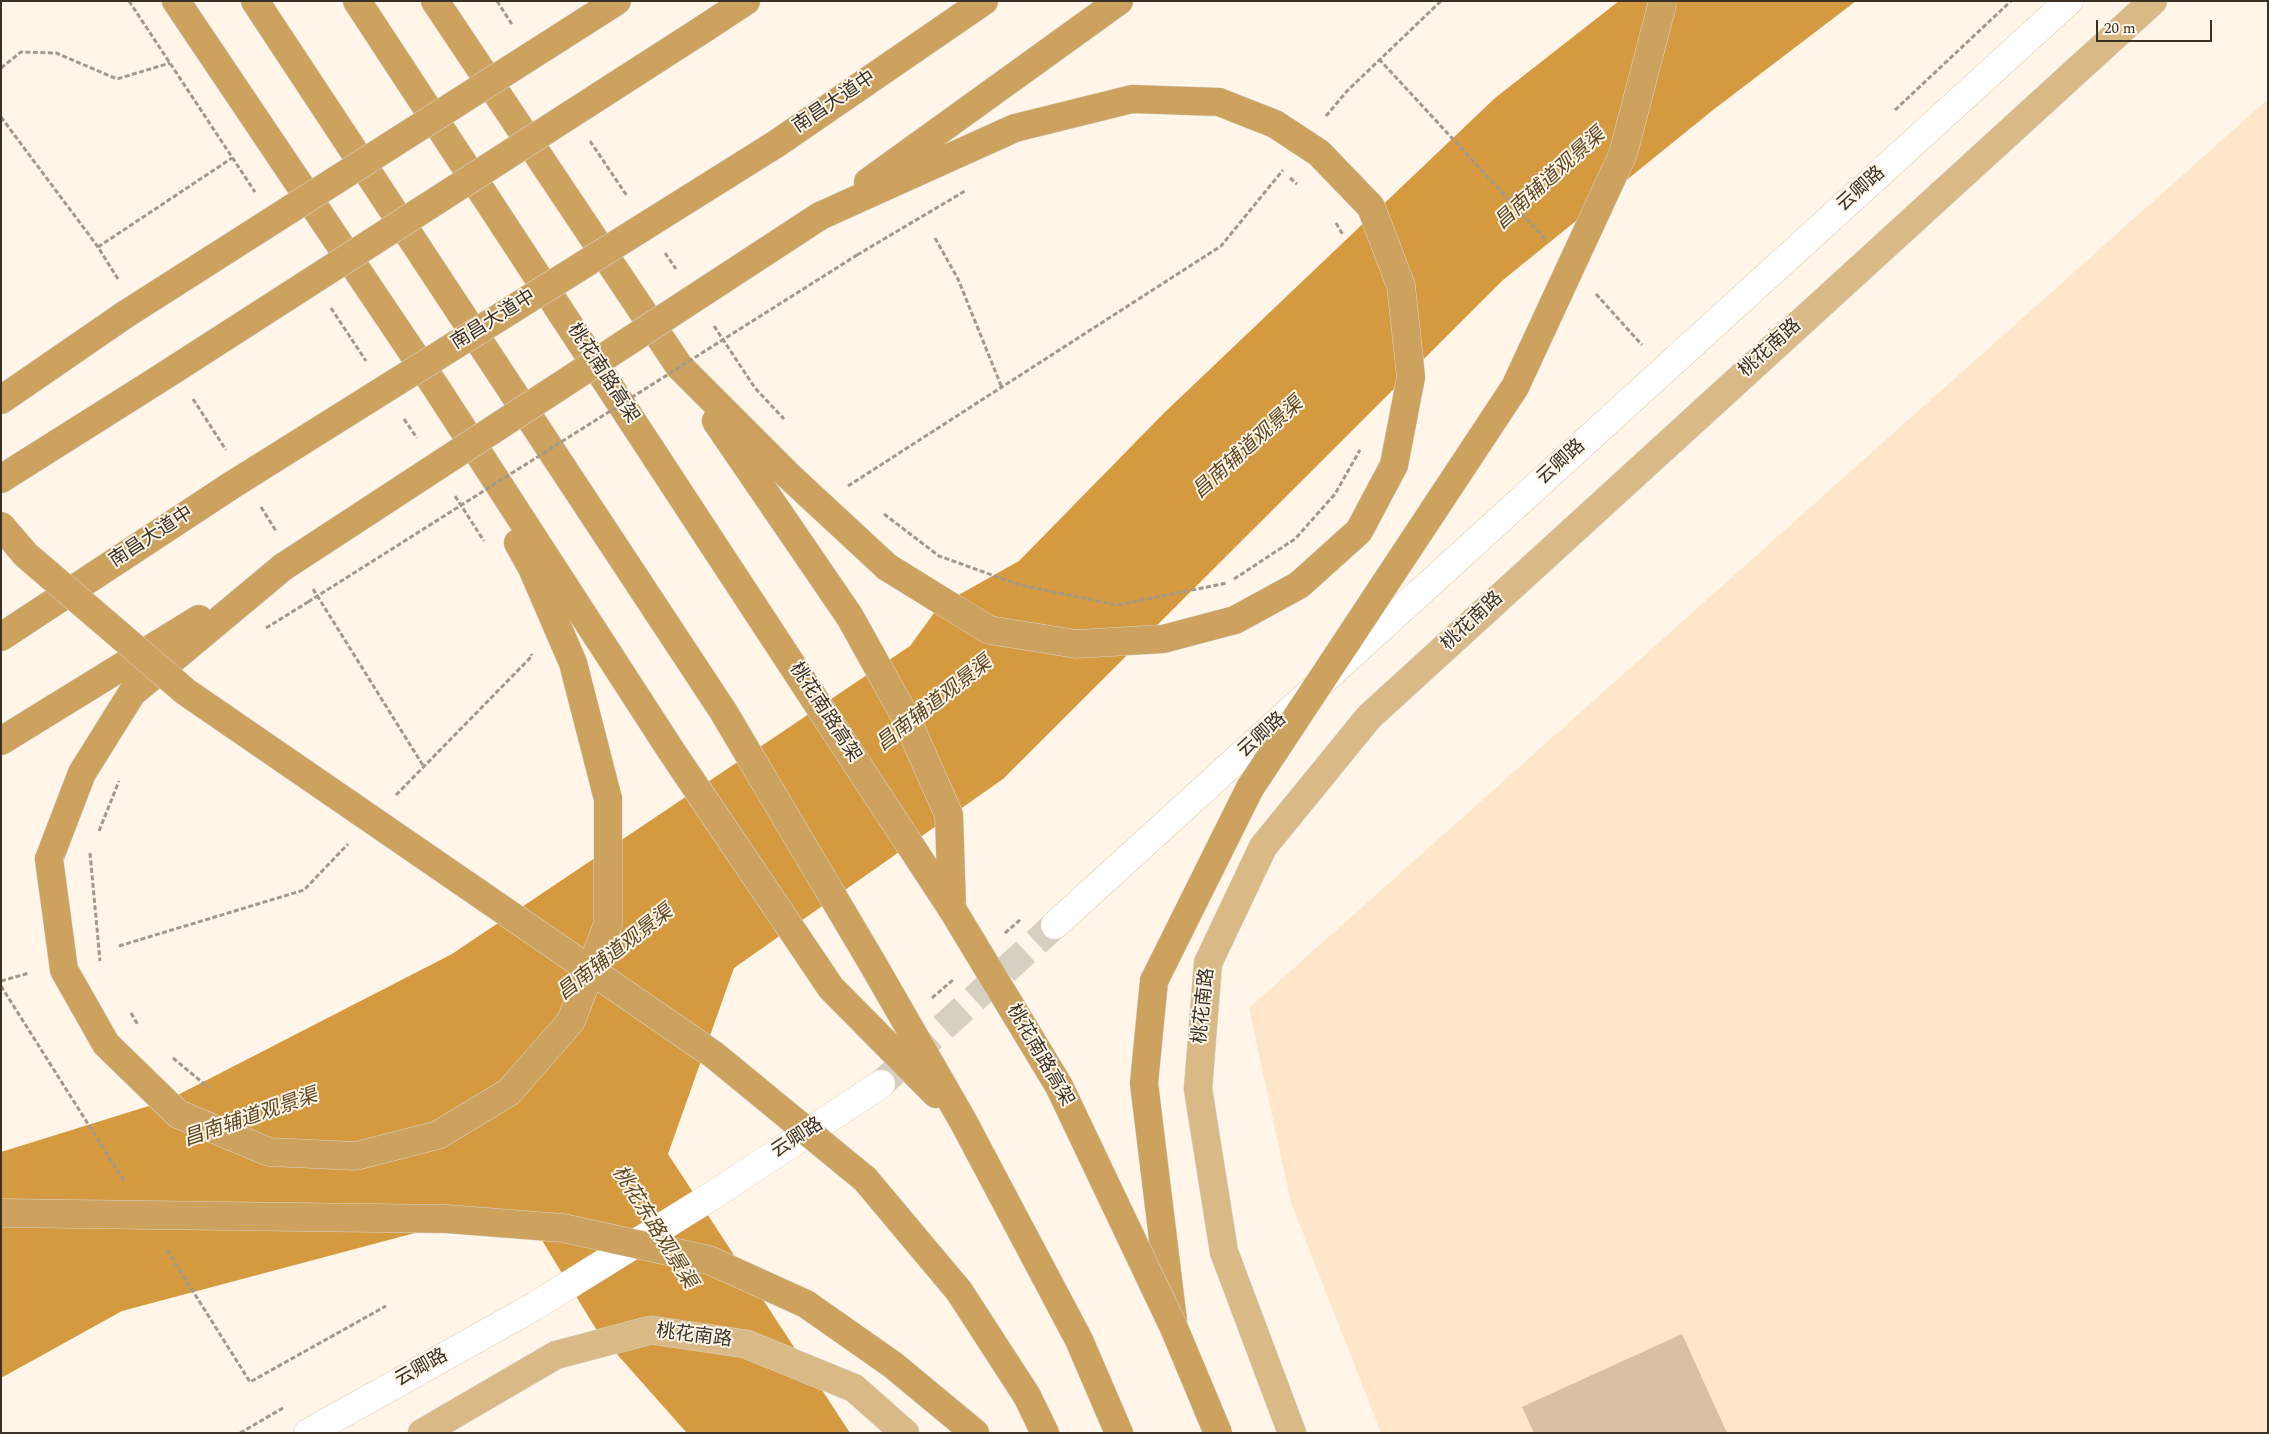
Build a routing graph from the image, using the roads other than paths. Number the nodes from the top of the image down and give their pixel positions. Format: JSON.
{"nodes":[{"id":1,"x":176,"y":1,"type":"edge"},
{"id":2,"x":256,"y":1,"type":"edge"},
{"id":3,"x":357,"y":1,"type":"edge"},
{"id":4,"x":435,"y":1,"type":"edge"},
{"id":5,"x":617,"y":1,"type":"edge"},
{"id":6,"x":746,"y":1,"type":"edge"},
{"id":7,"x":984,"y":1,"type":"edge"},
{"id":8,"x":1119,"y":1,"type":"edge"},
{"id":9,"x":1663,"y":1,"type":"edge"},
{"id":10,"x":2070,"y":1,"type":"edge"},
{"id":11,"x":2153,"y":1,"type":"edge"},
{"id":12,"x":820,"y":216,"type":"junction"},
{"id":13,"x":679,"y":366,"type":"junction"},
{"id":14,"x":437,"y":389,"type":"junction"},
{"id":15,"x":1,"y":400,"type":"edge"},
{"id":16,"x":1,"y":480,"type":"edge"},
{"id":17,"x":1,"y":526,"type":"edge"},
{"id":18,"x":283,"y":566,"type":"junction"},
{"id":19,"x":1,"y":637,"type":"edge"},
{"id":20,"x":1,"y":741,"type":"edge"},
{"id":21,"x":952,"y":909,"type":"junction"},
{"id":22,"x":1055,"y":925,"type":"tunnel mouth"},
{"id":23,"x":881,"y":1084,"type":"tunnel mouth"},
{"id":24,"x":963,"y":1121,"type":"junction"},
{"id":25,"x":1,"y":1213,"type":"edge"},
{"id":26,"x":1174,"y":1328,"type":"junction"},
{"id":27,"x":308,"y":1433,"type":"edge"},
{"id":28,"x":422,"y":1433,"type":"edge"},
{"id":29,"x":905,"y":1433,"type":"edge"},
{"id":30,"x":975,"y":1433,"type":"edge"},
{"id":31,"x":1045,"y":1433,"type":"edge"},
{"id":32,"x":1119,"y":1433,"type":"edge"},
{"id":33,"x":1218,"y":1433,"type":"edge"},
{"id":34,"x":1292,"y":1433,"type":"edge"}],
"edges":[{"from":1,"to":14,"type":"highway"},
{"from":2,"to":24,"type":"highway"},
{"from":3,"to":21,"type":"highway","name":"桃花南路高架"},
{"from":4,"to":13,"type":"highway"},
{"from":5,"to":15,"type":"highway","bridge":true},
{"from":6,"to":16,"type":"highway","bridge":true},
{"from":7,"to":19,"type":"highway","name":"南昌大道中","bridge":true},
{"from":8,"to":12,"type":"highway"},
{"from":9,"to":26,"type":"highway","bridge":true},
{"from":10,"to":22,"type":"street","name":"云卿路"},
{"from":11,"to":34,"type":"main road","name":"桃花南路"},
{"from":12,"to":13,"type":"highway","bridge":true},
{"from":12,"to":18,"type":"highway","bridge":true},
{"from":13,"to":21,"type":"highway"},
{"from":14,"to":18,"type":"highway","bridge":true},
{"from":14,"to":24,"type":"highway"},
{"from":17,"to":31,"type":"highway","bridge":true},
{"from":18,"to":20,"type":"highway"},
{"from":21,"to":26,"type":"highway","name":"桃花南路高架","bridge":true},
{"from":23,"to":27,"type":"street","name":"云卿路"},
{"from":24,"to":32,"type":"highway"},
{"from":25,"to":30,"type":"highway","bridge":true},
{"from":26,"to":33,"type":"highway","name":"桃花南路高架","bridge":true},
{"from":28,"to":29,"type":"main road","name":"桃花南路"}]}
